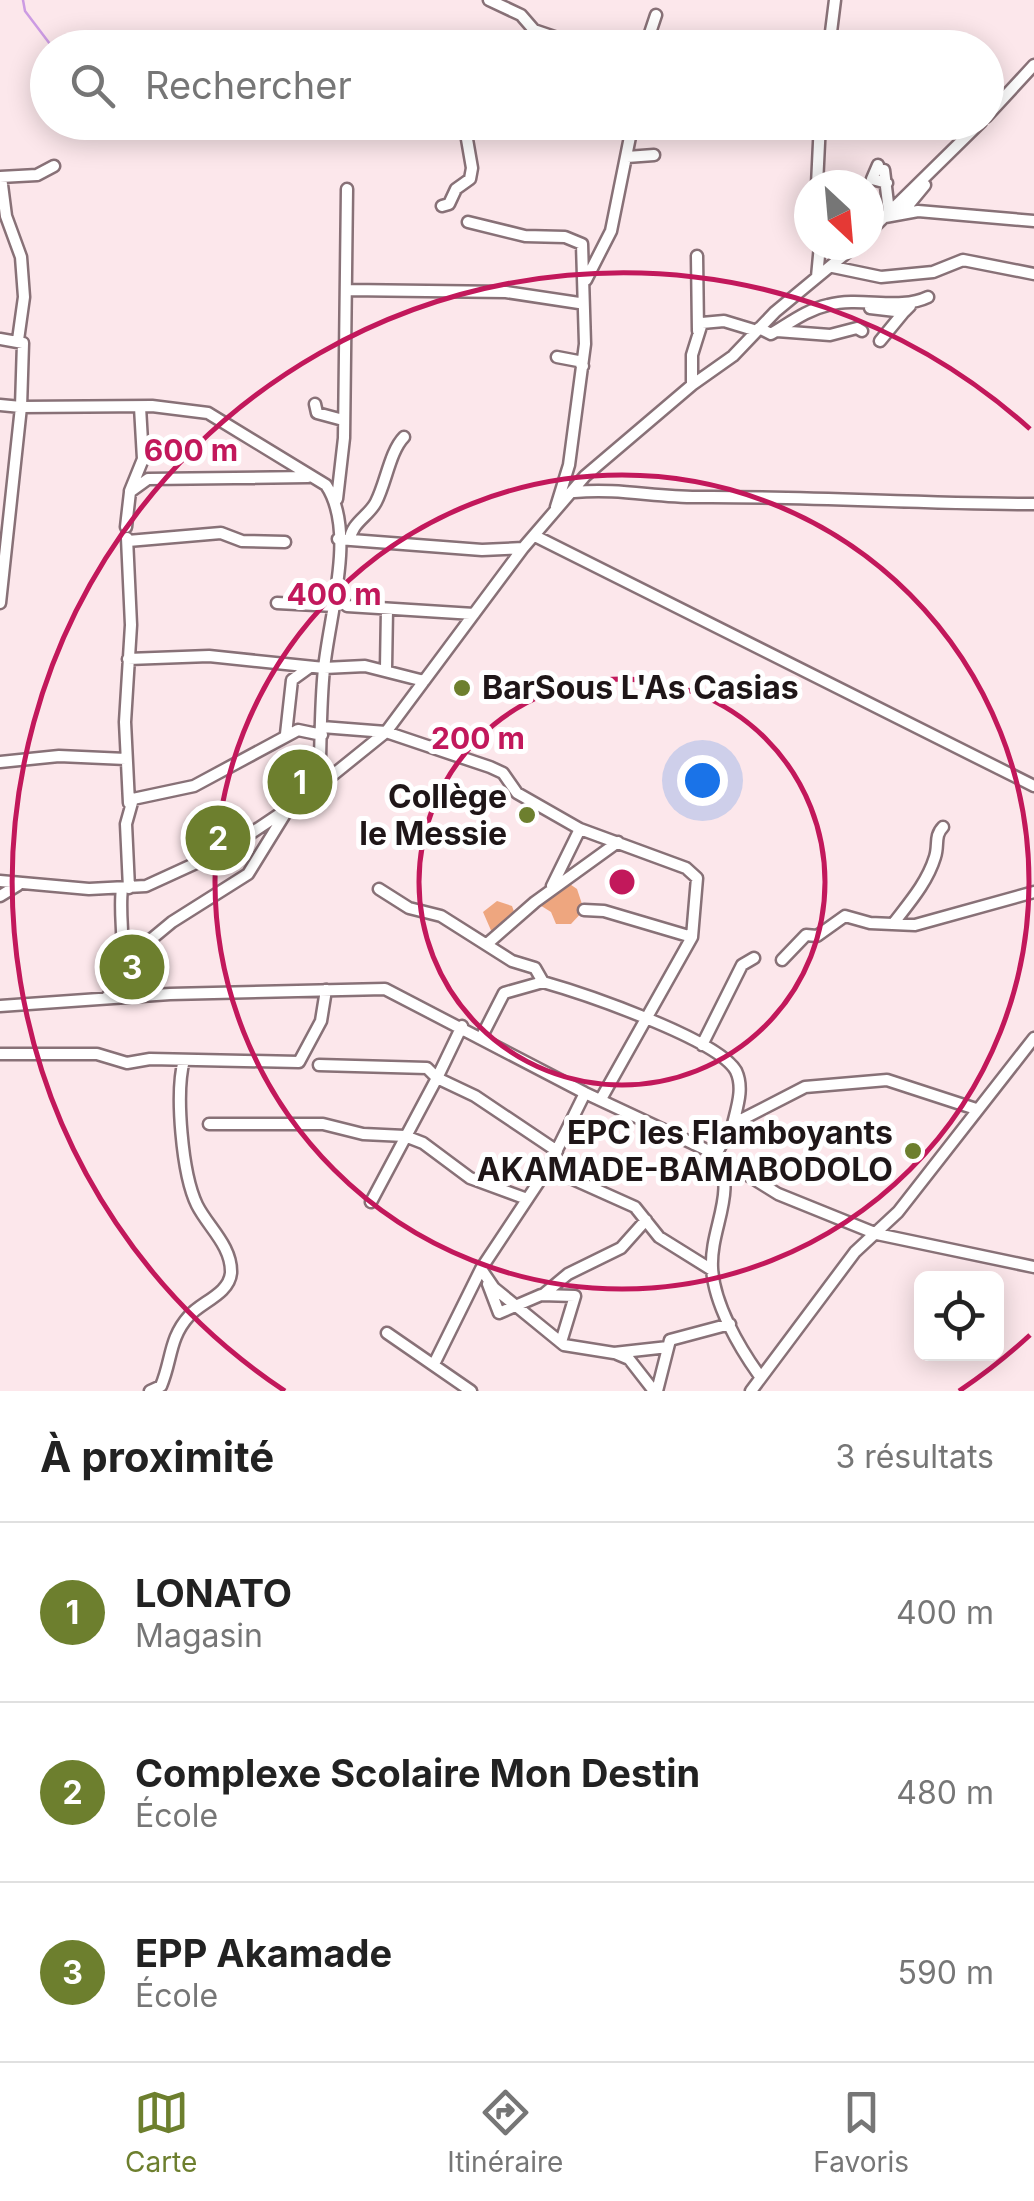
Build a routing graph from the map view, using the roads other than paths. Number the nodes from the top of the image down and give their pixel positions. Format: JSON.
{"nodes":[{"id":1,"x":489,"y":0,"type":"edge"},
{"id":2,"x":835,"y":0,"type":"edge"},
{"id":3,"x":656,"y":16,"type":"dead end"},
{"id":4,"x":534,"y":30,"type":"edge"},
{"id":5,"x":651,"y":30,"type":"edge"},
{"id":6,"x":831,"y":30,"type":"edge"},
{"id":7,"x":1032,"y":69,"type":"edge"},
{"id":8,"x":1004,"y":98,"type":"edge"},
{"id":9,"x":467,"y":140,"type":"edge"},
{"id":10,"x":630,"y":140,"type":"edge"},
{"id":11,"x":819,"y":140,"type":"edge"},
{"id":12,"x":964,"y":140,"type":"edge"},
{"id":13,"x":654,"y":155,"type":"dead end"},
{"id":14,"x":628,"y":157,"type":"junction"},
{"id":15,"x":54,"y":166,"type":"dead end"},
{"id":16,"x":881,"y":168,"type":"dead end"},
{"id":17,"x":818,"y":170,"type":"edge"},
{"id":18,"x":0,"y":177,"type":"edge"},
{"id":19,"x":347,"y":189,"type":"dead end"},
{"id":20,"x":442,"y":206,"type":"dead end"},
{"id":21,"x":891,"y":214,"type":"junction"},
{"id":22,"x":884,"y":220,"type":"edge"},
{"id":23,"x":468,"y":222,"type":"dead end"},
{"id":24,"x":1034,"y":222,"type":"edge"},
{"id":25,"x":697,"y":256,"type":"dead end"},
{"id":26,"x":819,"y":260,"type":"edge"},
{"id":27,"x":840,"y":260,"type":"edge"},
{"id":28,"x":833,"y":266,"type":"junction"},
{"id":29,"x":1034,"y":274,"type":"edge"},
{"id":30,"x":817,"y":277,"type":"junction"},
{"id":31,"x":880,"y":278,"type":"junction"},
{"id":32,"x":586,"y":281,"type":"junction"},
{"id":33,"x":348,"y":290,"type":"junction"},
{"id":34,"x":928,"y":297,"type":"dead end"},
{"id":35,"x":579,"y":303,"type":"dead end"},
{"id":36,"x":873,"y":304,"type":"junction"},
{"id":37,"x":907,"y":309,"type":"junction"},
{"id":38,"x":758,"y":330,"type":"junction"},
{"id":39,"x":777,"y":331,"type":"junction"},
{"id":40,"x":862,"y":331,"type":"dead end"},
{"id":41,"x":698,"y":332,"type":"junction"},
{"id":42,"x":0,"y":339,"type":"edge"},
{"id":43,"x":18,"y":340,"type":"junction"},
{"id":44,"x":880,"y":341,"type":"dead end"},
{"id":45,"x":557,"y":357,"type":"dead end"},
{"id":46,"x":583,"y":366,"type":"junction"},
{"id":47,"x":329,"y":379,"type":"dead end"},
{"id":48,"x":692,"y":384,"type":"junction"},
{"id":49,"x":343,"y":386,"type":"junction"},
{"id":50,"x":315,"y":404,"type":"dead end"},
{"id":51,"x":0,"y":406,"type":"edge"},
{"id":52,"x":21,"y":407,"type":"junction"},
{"id":53,"x":140,"y":407,"type":"junction"},
{"id":54,"x":344,"y":420,"type":"junction"},
{"id":55,"x":404,"y":437,"type":"dead end"},
{"id":56,"x":0,"y":462,"type":"edge"},
{"id":57,"x":15,"y":465,"type":"junction"},
{"id":58,"x":309,"y":477,"type":"junction"},
{"id":59,"x":130,"y":492,"type":"junction"},
{"id":60,"x":574,"y":492,"type":"junction"},
{"id":61,"x":336,"y":500,"type":"junction"},
{"id":62,"x":1034,"y":504,"type":"edge"},
{"id":63,"x":556,"y":507,"type":"junction"},
{"id":64,"x":127,"y":535,"type":"junction"},
{"id":65,"x":535,"y":536,"type":"junction"},
{"id":66,"x":344,"y":540,"type":"junction"},
{"id":67,"x":285,"y":542,"type":"dead end"},
{"id":68,"x":523,"y":548,"type":"junction"},
{"id":69,"x":0,"y":603,"type":"edge"},
{"id":70,"x":276,"y":603,"type":"dead end"},
{"id":71,"x":338,"y":604,"type":"junction"},
{"id":72,"x":386,"y":609,"type":"junction"},
{"id":73,"x":474,"y":614,"type":"junction"},
{"id":74,"x":128,"y":659,"type":"junction"},
{"id":75,"x":281,"y":664,"type":"junction"},
{"id":76,"x":310,"y":667,"type":"junction"},
{"id":77,"x":324,"y":668,"type":"junction"},
{"id":78,"x":386,"y":668,"type":"junction"},
{"id":79,"x":292,"y":680,"type":"junction"},
{"id":80,"x":424,"y":681,"type":"junction"},
{"id":81,"x":322,"y":731,"type":"junction"},
{"id":82,"x":386,"y":732,"type":"junction"},
{"id":83,"x":286,"y":734,"type":"junction"},
{"id":84,"x":126,"y":759,"type":"junction"},
{"id":85,"x":0,"y":762,"type":"edge"},
{"id":86,"x":320,"y":765,"type":"junction"},
{"id":87,"x":332,"y":778,"type":"junction"},
{"id":88,"x":319,"y":786,"type":"junction"},
{"id":89,"x":1034,"y":786,"type":"edge"},
{"id":90,"x":129,"y":803,"type":"junction"},
{"id":91,"x":288,"y":808,"type":"junction"},
{"id":92,"x":942,"y":827,"type":"dead end"},
{"id":93,"x":580,"y":829,"type":"junction"},
{"id":94,"x":618,"y":842,"type":"junction"},
{"id":95,"x":0,"y":881,"type":"edge"},
{"id":96,"x":29,"y":884,"type":"junction"},
{"id":97,"x":125,"y":889,"type":"junction"},
{"id":98,"x":379,"y":889,"type":"dead end"},
{"id":99,"x":551,"y":890,"type":"junction"},
{"id":100,"x":1034,"y":892,"type":"edge"},
{"id":101,"x":0,"y":896,"type":"edge"},
{"id":102,"x":584,"y":910,"type":"dead end"},
{"id":103,"x":892,"y":924,"type":"junction"},
{"id":104,"x":692,"y":937,"type":"junction"},
{"id":105,"x":487,"y":944,"type":"junction"},
{"id":106,"x":754,"y":958,"type":"dead end"},
{"id":107,"x":782,"y":960,"type":"dead end"},
{"id":108,"x":121,"y":972,"type":"junction"},
{"id":109,"x":543,"y":982,"type":"junction"},
{"id":110,"x":326,"y":990,"type":"junction"},
{"id":111,"x":106,"y":998,"type":"junction"},
{"id":112,"x":0,"y":1006,"type":"edge"},
{"id":113,"x":644,"y":1020,"type":"junction"},
{"id":114,"x":462,"y":1026,"type":"junction"},
{"id":115,"x":481,"y":1038,"type":"junction"},
{"id":116,"x":1034,"y":1038,"type":"edge"},
{"id":117,"x":702,"y":1045,"type":"junction"},
{"id":118,"x":0,"y":1054,"type":"edge"},
{"id":119,"x":184,"y":1060,"type":"junction"},
{"id":120,"x":319,"y":1065,"type":"dead end"},
{"id":121,"x":437,"y":1078,"type":"junction"},
{"id":122,"x":585,"y":1093,"type":"junction"},
{"id":123,"x":601,"y":1100,"type":"junction"},
{"id":124,"x":976,"y":1108,"type":"junction"},
{"id":125,"x":209,"y":1124,"type":"dead end"},
{"id":126,"x":733,"y":1124,"type":"junction"},
{"id":127,"x":405,"y":1136,"type":"junction"},
{"id":128,"x":557,"y":1150,"type":"junction"},
{"id":129,"x":716,"y":1154,"type":"junction"},
{"id":130,"x":548,"y":1168,"type":"junction"},
{"id":131,"x":527,"y":1199,"type":"junction"},
{"id":132,"x":371,"y":1202,"type":"dead end"},
{"id":133,"x":646,"y":1220,"type":"junction"},
{"id":134,"x":877,"y":1234,"type":"junction"},
{"id":135,"x":1034,"y":1267,"type":"edge"},
{"id":136,"x":712,"y":1270,"type":"junction"},
{"id":137,"x":484,"y":1273,"type":"junction"},
{"id":138,"x":543,"y":1295,"type":"junction"},
{"id":139,"x":518,"y":1304,"type":"junction"},
{"id":140,"x":730,"y":1324,"type":"junction"},
{"id":141,"x":387,"y":1333,"type":"dead end"},
{"id":142,"x":560,"y":1342,"type":"junction"},
{"id":143,"x":668,"y":1347,"type":"junction"},
{"id":144,"x":614,"y":1354,"type":"junction"},
{"id":145,"x":434,"y":1362,"type":"junction"},
{"id":146,"x":760,"y":1375,"type":"junction"},
{"id":147,"x":150,"y":1391,"type":"edge"},
{"id":148,"x":471,"y":1391,"type":"edge"},
{"id":149,"x":656,"y":1391,"type":"edge"},
{"id":150,"x":751,"y":1391,"type":"edge"}],
"edges":[{"from":1,"to":4,"type":"street"},
{"from":2,"to":6,"type":"street"},
{"from":3,"to":5,"type":"street"},
{"from":7,"to":8,"type":"street"},
{"from":9,"to":20,"type":"street"},
{"from":10,"to":14,"type":"street"},
{"from":11,"to":17,"type":"street"},
{"from":12,"to":21,"type":"street"},
{"from":13,"to":14,"type":"street"},
{"from":14,"to":32,"type":"street"},
{"from":15,"to":18,"type":"street"},
{"from":16,"to":21,"type":"street"},
{"from":18,"to":43,"type":"street"},
{"from":19,"to":33,"type":"street"},
{"from":21,"to":22,"type":"street"},
{"from":21,"to":24,"type":"street"},
{"from":23,"to":32,"type":"street"},
{"from":25,"to":41,"type":"street"},
{"from":26,"to":30,"type":"street"},
{"from":27,"to":28,"type":"street"},
{"from":28,"to":30,"type":"street"},
{"from":28,"to":31,"type":"street"},
{"from":29,"to":31,"type":"street"},
{"from":30,"to":38,"type":"street"},
{"from":31,"to":36,"type":"street"},
{"from":32,"to":46,"type":"street"},
{"from":33,"to":35,"type":"street"},
{"from":33,"to":49,"type":"street"},
{"from":34,"to":37,"type":"street"},
{"from":36,"to":37,"type":"street"},
{"from":36,"to":39,"type":"street"},
{"from":37,"to":44,"type":"street"},
{"from":38,"to":39,"type":"street"},
{"from":38,"to":41,"type":"street"},
{"from":38,"to":48,"type":"street"},
{"from":39,"to":40,"type":"street"},
{"from":41,"to":48,"type":"street"},
{"from":42,"to":43,"type":"street"},
{"from":43,"to":52,"type":"street"},
{"from":45,"to":46,"type":"street"},
{"from":46,"to":63,"type":"street"},
{"from":47,"to":49,"type":"street"},
{"from":48,"to":60,"type":"street"},
{"from":49,"to":54,"type":"street"},
{"from":50,"to":54,"type":"street"},
{"from":51,"to":52,"type":"street"},
{"from":52,"to":53,"type":"street"},
{"from":52,"to":57,"type":"street"},
{"from":53,"to":58,"type":"street"},
{"from":53,"to":59,"type":"street"},
{"from":54,"to":61,"type":"street"},
{"from":55,"to":66,"type":"street"},
{"from":56,"to":57,"type":"street"},
{"from":57,"to":69,"type":"street"},
{"from":58,"to":59,"type":"street"},
{"from":58,"to":61,"type":"street"},
{"from":59,"to":64,"type":"street"},
{"from":60,"to":62,"type":"street"},
{"from":60,"to":63,"type":"street"},
{"from":61,"to":66,"type":"street"},
{"from":63,"to":65,"type":"street"},
{"from":64,"to":67,"type":"street"},
{"from":64,"to":74,"type":"street"},
{"from":65,"to":68,"type":"street"},
{"from":65,"to":89,"type":"street"},
{"from":66,"to":68,"type":"street"},
{"from":66,"to":71,"type":"street"},
{"from":68,"to":73,"type":"street"},
{"from":70,"to":71,"type":"street"},
{"from":71,"to":72,"type":"street"},
{"from":71,"to":77,"type":"street"},
{"from":72,"to":73,"type":"street"},
{"from":72,"to":78,"type":"street"},
{"from":73,"to":80,"type":"street"},
{"from":74,"to":75,"type":"street"},
{"from":74,"to":84,"type":"street"},
{"from":75,"to":76,"type":"street"},
{"from":75,"to":79,"type":"street"},
{"from":76,"to":77,"type":"street"},
{"from":76,"to":79,"type":"street"},
{"from":77,"to":78,"type":"street"},
{"from":77,"to":81,"type":"street"},
{"from":78,"to":80,"type":"street"},
{"from":79,"to":83,"type":"street"},
{"from":80,"to":82,"type":"street"},
{"from":81,"to":82,"type":"street"},
{"from":81,"to":83,"type":"street"},
{"from":81,"to":86,"type":"street"},
{"from":82,"to":87,"type":"street"},
{"from":82,"to":93,"type":"street"},
{"from":83,"to":90,"type":"street"},
{"from":84,"to":85,"type":"street"},
{"from":84,"to":90,"type":"street"},
{"from":86,"to":87,"type":"street"},
{"from":86,"to":88,"type":"street"},
{"from":87,"to":88,"type":"street"},
{"from":88,"to":91,"type":"street"},
{"from":90,"to":97,"type":"street"},
{"from":91,"to":97,"type":"street"},
{"from":91,"to":108,"type":"street"},
{"from":92,"to":103,"type":"street"},
{"from":93,"to":94,"type":"street"},
{"from":93,"to":99,"type":"street"},
{"from":94,"to":99,"type":"street"},
{"from":94,"to":104,"type":"street"},
{"from":95,"to":96,"type":"street"},
{"from":96,"to":97,"type":"street"},
{"from":96,"to":101,"type":"street"},
{"from":97,"to":108,"type":"street"},
{"from":98,"to":105,"type":"street"},
{"from":99,"to":105,"type":"street"},
{"from":100,"to":103,"type":"street"},
{"from":102,"to":104,"type":"street"},
{"from":103,"to":107,"type":"street"},
{"from":104,"to":113,"type":"street"},
{"from":105,"to":109,"type":"street"},
{"from":106,"to":117,"type":"street"},
{"from":108,"to":111,"type":"street"},
{"from":109,"to":113,"type":"street"},
{"from":109,"to":115,"type":"street"},
{"from":110,"to":111,"type":"street"},
{"from":110,"to":114,"type":"street"},
{"from":110,"to":119,"type":"street"},
{"from":111,"to":112,"type":"street"},
{"from":113,"to":117,"type":"street"},
{"from":113,"to":123,"type":"street"},
{"from":114,"to":115,"type":"street"},
{"from":114,"to":121,"type":"street"},
{"from":115,"to":122,"type":"street"},
{"from":116,"to":124,"type":"street"},
{"from":117,"to":126,"type":"street"},
{"from":118,"to":119,"type":"street"},
{"from":119,"to":147,"type":"street"},
{"from":120,"to":121,"type":"street"},
{"from":121,"to":127,"type":"street"},
{"from":121,"to":128,"type":"street"},
{"from":122,"to":123,"type":"street"},
{"from":122,"to":128,"type":"street"},
{"from":123,"to":129,"type":"street"},
{"from":124,"to":126,"type":"street"},
{"from":124,"to":134,"type":"street"},
{"from":125,"to":127,"type":"street"},
{"from":126,"to":129,"type":"street"},
{"from":127,"to":131,"type":"street"},
{"from":127,"to":132,"type":"street"},
{"from":128,"to":130,"type":"street"},
{"from":129,"to":134,"type":"street"},
{"from":129,"to":136,"type":"street"},
{"from":130,"to":131,"type":"street"},
{"from":130,"to":133,"type":"street"},
{"from":131,"to":137,"type":"street"},
{"from":133,"to":136,"type":"street"},
{"from":133,"to":138,"type":"street"},
{"from":134,"to":135,"type":"street"},
{"from":134,"to":146,"type":"street"},
{"from":136,"to":140,"type":"street"},
{"from":137,"to":139,"type":"street"},
{"from":137,"to":139,"type":"street"},
{"from":137,"to":145,"type":"street"},
{"from":138,"to":139,"type":"street"},
{"from":138,"to":142,"type":"street"},
{"from":139,"to":142,"type":"street"},
{"from":140,"to":143,"type":"street"},
{"from":140,"to":146,"type":"street"},
{"from":141,"to":145,"type":"street"},
{"from":142,"to":144,"type":"street"},
{"from":143,"to":144,"type":"street"},
{"from":143,"to":149,"type":"street"},
{"from":144,"to":149,"type":"street"},
{"from":145,"to":148,"type":"street"},
{"from":146,"to":150,"type":"street"}]}
